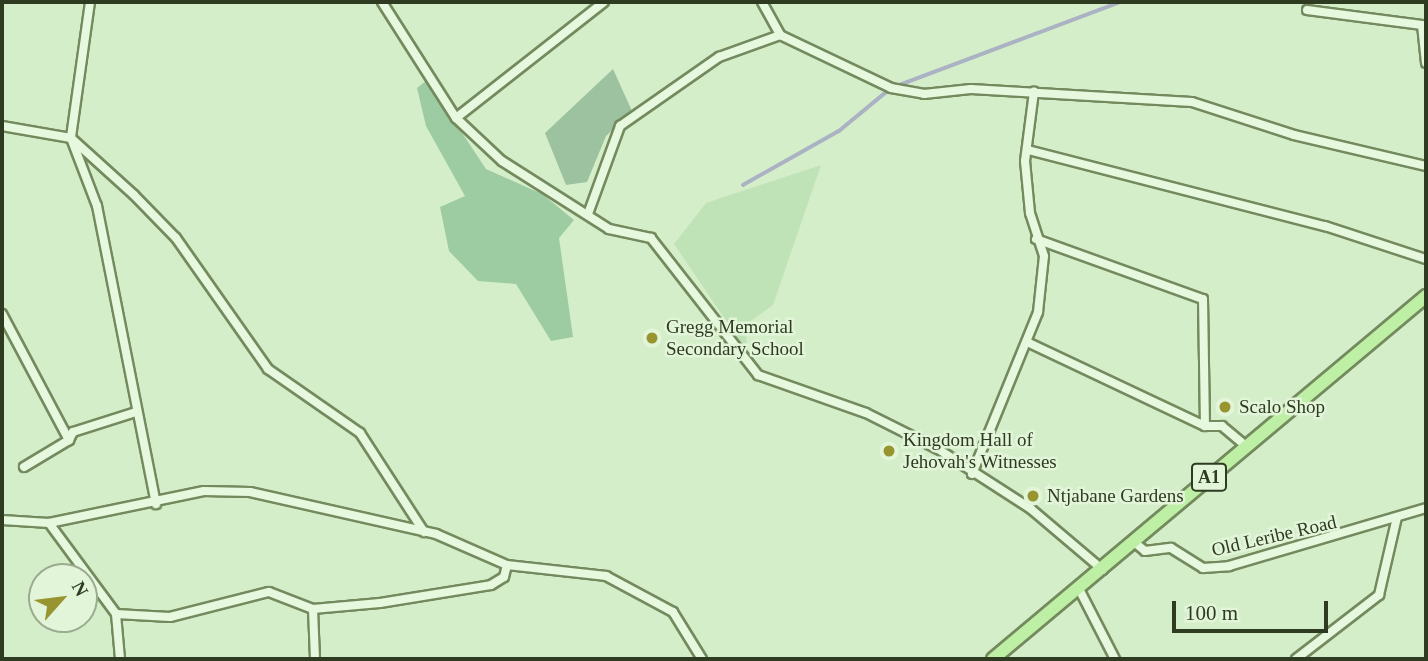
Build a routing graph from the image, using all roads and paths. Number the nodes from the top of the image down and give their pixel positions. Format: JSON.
{"nodes":[{"id":1,"x":90,"y":2,"type":"edge"},
{"id":2,"x":382,"y":2,"type":"edge"},
{"id":3,"x":604,"y":2,"type":"edge"},
{"id":4,"x":762,"y":2,"type":"edge"},
{"id":5,"x":1307,"y":10,"type":"dead end"},
{"id":6,"x":780,"y":35,"type":"junction"},
{"id":7,"x":1426,"y":39,"type":"edge"},
{"id":8,"x":1426,"y":63,"type":"edge"},
{"id":9,"x":1034,"y":92,"type":"junction"},
{"id":10,"x":456,"y":118,"type":"junction"},
{"id":11,"x":2,"y":126,"type":"edge"},
{"id":12,"x":71,"y":138,"type":"junction"},
{"id":13,"x":1028,"y":150,"type":"junction"},
{"id":14,"x":1426,"y":166,"type":"edge"},
{"id":15,"x":588,"y":214,"type":"junction"},
{"id":16,"x":1036,"y":240,"type":"junction"},
{"id":17,"x":1426,"y":259,"type":"edge"},
{"id":18,"x":1426,"y":297,"type":"edge"},
{"id":19,"x":2,"y":314,"type":"edge"},
{"id":20,"x":1027,"y":342,"type":"junction"},
{"id":21,"x":136,"y":412,"type":"junction"},
{"id":22,"x":1205,"y":426,"type":"junction"},
{"id":23,"x":69,"y":440,"type":"junction"},
{"id":24,"x":1247,"y":446,"type":"junction"},
{"id":25,"x":24,"y":467,"type":"dead end"},
{"id":26,"x":972,"y":474,"type":"junction"},
{"id":27,"x":156,"y":504,"type":"junction"},
{"id":28,"x":1426,"y":508,"type":"edge"},
{"id":29,"x":1397,"y":517,"type":"junction"},
{"id":30,"x":2,"y":520,"type":"edge"},
{"id":31,"x":49,"y":523,"type":"junction"},
{"id":32,"x":424,"y":532,"type":"junction"},
{"id":33,"x":1134,"y":542,"type":"junction"},
{"id":34,"x":507,"y":565,"type":"junction"},
{"id":35,"x":1103,"y":570,"type":"junction"},
{"id":36,"x":1079,"y":589,"type":"junction"},
{"id":37,"x":313,"y":609,"type":"junction"},
{"id":38,"x":116,"y":614,"type":"junction"},
{"id":39,"x":120,"y":659,"type":"edge"},
{"id":40,"x":314,"y":659,"type":"edge"},
{"id":41,"x":702,"y":659,"type":"edge"},
{"id":42,"x":993,"y":659,"type":"edge"},
{"id":43,"x":1115,"y":659,"type":"edge"},
{"id":44,"x":1296,"y":659,"type":"edge"}],
"edges":[{"from":1,"to":12,"type":"street"},
{"from":2,"to":10,"type":"street"},
{"from":3,"to":10,"type":"street"},
{"from":4,"to":6,"type":"street"},
{"from":5,"to":7,"type":"street"},
{"from":6,"to":9,"type":"street"},
{"from":6,"to":15,"type":"street"},
{"from":7,"to":8,"type":"street"},
{"from":9,"to":13,"type":"street"},
{"from":9,"to":14,"type":"street"},
{"from":10,"to":15,"type":"street"},
{"from":11,"to":12,"type":"street"},
{"from":12,"to":21,"type":"street"},
{"from":12,"to":32,"type":"street"},
{"from":13,"to":16,"type":"street"},
{"from":13,"to":17,"type":"street"},
{"from":15,"to":26,"type":"street"},
{"from":16,"to":20,"type":"street"},
{"from":16,"to":22,"type":"street"},
{"from":18,"to":24,"type":"main road","number":"A1"},
{"from":19,"to":23,"type":"street"},
{"from":20,"to":22,"type":"street"},
{"from":20,"to":26,"type":"street"},
{"from":21,"to":23,"type":"street"},
{"from":21,"to":27,"type":"street"},
{"from":22,"to":24,"type":"street"},
{"from":23,"to":25,"type":"street"},
{"from":24,"to":33,"type":"main road","number":"A1"},
{"from":26,"to":35,"type":"street"},
{"from":27,"to":31,"type":"street"},
{"from":27,"to":32,"type":"street"},
{"from":28,"to":29,"type":"street","name":"Old Leribe Road"},
{"from":29,"to":33,"type":"street","name":"Old Leribe Road"},
{"from":29,"to":44,"type":"street"},
{"from":30,"to":31,"type":"street"},
{"from":31,"to":38,"type":"street"},
{"from":32,"to":34,"type":"street"},
{"from":33,"to":35,"type":"main road","number":"A1"},
{"from":34,"to":37,"type":"street"},
{"from":34,"to":41,"type":"street"},
{"from":35,"to":36,"type":"main road","number":"A1"},
{"from":36,"to":42,"type":"main road","number":"A1"},
{"from":36,"to":43,"type":"street"},
{"from":37,"to":38,"type":"street"},
{"from":37,"to":40,"type":"street"},
{"from":38,"to":39,"type":"street"}]}
